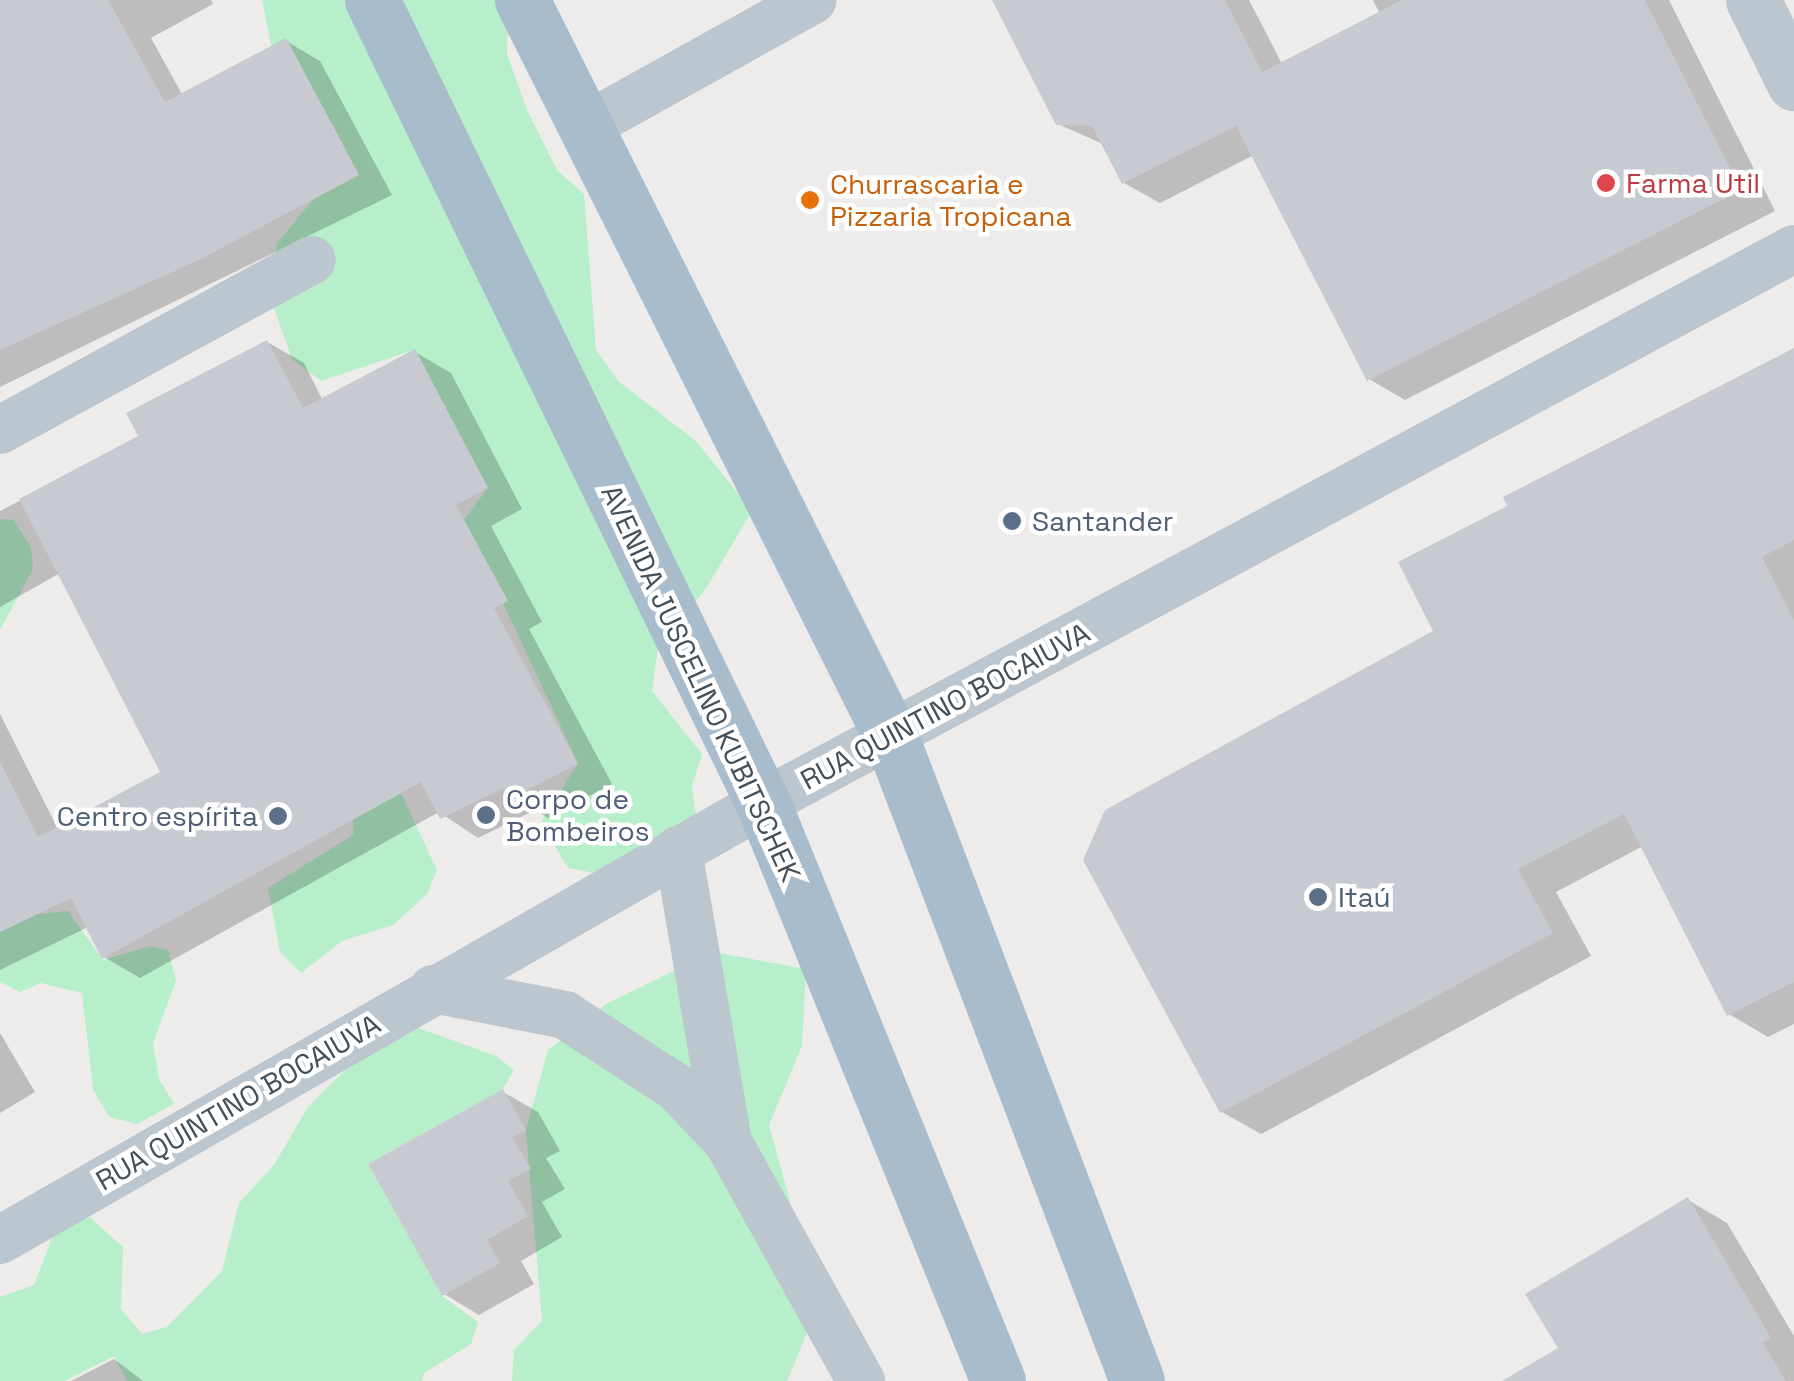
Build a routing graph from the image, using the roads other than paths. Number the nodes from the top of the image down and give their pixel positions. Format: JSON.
{"nodes":[{"id":1,"x":372,"y":0,"type":"edge"},
{"id":2,"x":522,"y":0,"type":"edge"},
{"id":3,"x":813,"y":0,"type":"edge"},
{"id":4,"x":1753,"y":0,"type":"edge"},
{"id":5,"x":1794,"y":84,"type":"edge"},
{"id":6,"x":588,"y":125,"type":"junction"},
{"id":7,"x":1794,"y":249,"type":"edge"},
{"id":8,"x":312,"y":260,"type":"dead end"},
{"id":9,"x":0,"y":430,"type":"edge"},
{"id":10,"x":891,"y":736,"type":"junction"},
{"id":11,"x":763,"y":803,"type":"junction"},
{"id":12,"x":678,"y":850,"type":"junction"},
{"id":13,"x":433,"y":989,"type":"junction"},
{"id":14,"x":728,"y":1142,"type":"junction"},
{"id":15,"x":0,"y":1240,"type":"edge"},
{"id":16,"x":861,"y":1381,"type":"edge"},
{"id":17,"x":998,"y":1381,"type":"edge"},
{"id":18,"x":1138,"y":1381,"type":"edge"}],
"edges":[{"from":1,"to":11,"type":"main road","name":"AVENIDA JUSCELINO KUBITSCHEK"},
{"from":2,"to":6,"type":"main road"},
{"from":3,"to":6,"type":"street"},
{"from":4,"to":5,"type":"street"},
{"from":6,"to":10,"type":"main road"},
{"from":7,"to":10,"type":"street","name":"RUA QUINTINO BOCAIUVA"},
{"from":8,"to":9,"type":"street"},
{"from":10,"to":11,"type":"street","name":"RUA QUINTINO BOCAIUVA"},
{"from":10,"to":18,"type":"main road"},
{"from":11,"to":12,"type":"street","name":"RUA QUINTINO BOCAIUVA"},
{"from":11,"to":17,"type":"main road","name":"AVENIDA JUSCELINO KUBITSCHEK"},
{"from":12,"to":13,"type":"street","name":"RUA QUINTINO BOCAIUVA"},
{"from":12,"to":14,"type":"street"},
{"from":13,"to":14,"type":"street"},
{"from":13,"to":15,"type":"street","name":"RUA QUINTINO BOCAIUVA"},
{"from":14,"to":16,"type":"street"}]}
